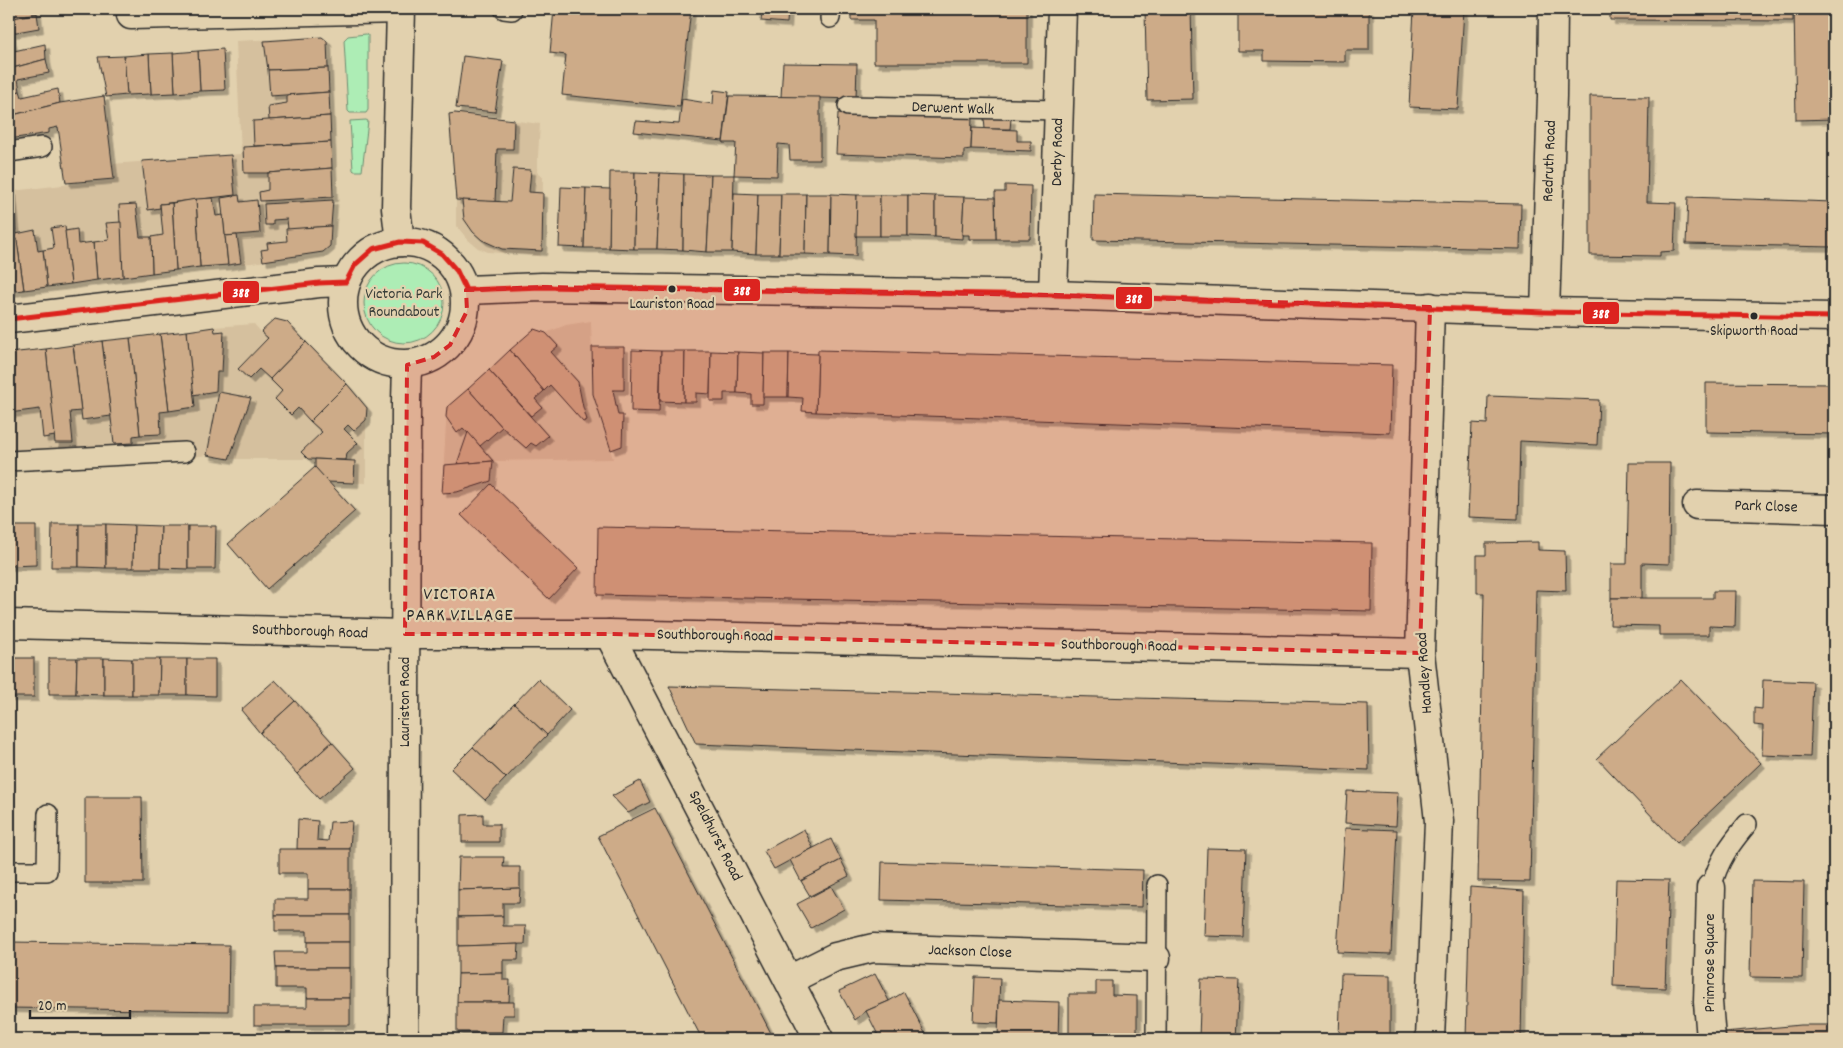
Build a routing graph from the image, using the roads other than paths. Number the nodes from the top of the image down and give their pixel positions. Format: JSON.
{"nodes":[{"id":1,"x":402,"y":9,"type":"edge"},
{"id":2,"x":1062,"y":9,"type":"edge"},
{"id":3,"x":1552,"y":9,"type":"edge"},
{"id":4,"x":131,"y":15,"type":"dead end"},
{"id":5,"x":848,"y":106,"type":"dead end"},
{"id":6,"x":1059,"y":110,"type":"junction"},
{"id":7,"x":42,"y":147,"type":"dead end"},
{"id":8,"x":9,"y":152,"type":"edge"},
{"id":9,"x":400,"y":242,"type":"junction"},
{"id":10,"x":346,"y":282,"type":"junction"},
{"id":11,"x":466,"y":290,"type":"junction"},
{"id":12,"x":1053,"y":295,"type":"junction"},
{"id":13,"x":1430,"y":307,"type":"junction"},
{"id":14,"x":1545,"y":312,"type":"junction"},
{"id":15,"x":1834,"y":317,"type":"edge"},
{"id":16,"x":9,"y":319,"type":"edge"},
{"id":17,"x":408,"y":365,"type":"junction"},
{"id":18,"x":185,"y":452,"type":"dead end"},
{"id":19,"x":9,"y":461,"type":"edge"},
{"id":20,"x":1697,"y":505,"type":"dead end"},
{"id":21,"x":1834,"y":509,"type":"edge"},
{"id":22,"x":9,"y":624,"type":"edge"},
{"id":23,"x":405,"y":634,"type":"junction"},
{"id":24,"x":609,"y":634,"type":"junction"},
{"id":25,"x":1420,"y":653,"type":"junction"},
{"id":26,"x":48,"y":814,"type":"dead end"},
{"id":27,"x":1747,"y":824,"type":"dead end"},
{"id":28,"x":9,"y":871,"type":"edge"},
{"id":29,"x":1157,"y":885,"type":"dead end"},
{"id":30,"x":1711,"y":888,"type":"joint"},
{"id":31,"x":1156,"y":958,"type":"junction"},
{"id":32,"x":789,"y":980,"type":"junction"},
{"id":33,"x":404,"y":1039,"type":"edge"},
{"id":34,"x":819,"y":1039,"type":"edge"},
{"id":35,"x":1156,"y":1039,"type":"edge"},
{"id":36,"x":1430,"y":1039,"type":"edge"},
{"id":37,"x":1712,"y":1039,"type":"edge"}],
"edges":[{"from":1,"to":4,"type":"street"},
{"from":1,"to":9,"type":"street"},
{"from":2,"to":6,"type":"street","name":"Derby Road"},
{"from":3,"to":14,"type":"street","name":"Redruth Road"},
{"from":5,"to":6,"type":"lane","name":"Derwent Walk"},
{"from":6,"to":12,"type":"street","name":"Derby Road"},
{"from":7,"to":8,"type":"lane"},
{"from":9,"to":10,"type":"street"},
{"from":9,"to":11,"type":"street"},
{"from":10,"to":16,"type":"street"},
{"from":10,"to":17,"type":"street"},
{"from":11,"to":12,"type":"street"},
{"from":11,"to":17,"type":"street"},
{"from":12,"to":13,"type":"street"},
{"from":13,"to":14,"type":"street"},
{"from":13,"to":25,"type":"street","name":"Handley Road"},
{"from":14,"to":15,"type":"street"},
{"from":17,"to":23,"type":"street","name":"Lauriston Road"},
{"from":18,"to":19,"type":"lane"},
{"from":20,"to":21,"type":"street","name":"Park Close"},
{"from":22,"to":23,"type":"street","name":"Southborough Road"},
{"from":23,"to":24,"type":"street","name":"Southborough Road"},
{"from":23,"to":33,"type":"street","name":"Lauriston Road"},
{"from":24,"to":25,"type":"street","name":"Southborough Road"},
{"from":24,"to":32,"type":"street","name":"Speldhurst Road"},
{"from":25,"to":36,"type":"street","name":"Handley Road"},
{"from":26,"to":28,"type":"lane"},
{"from":27,"to":30,"type":"lane"},
{"from":29,"to":31,"type":"lane"},
{"from":30,"to":37,"type":"street","name":"Primrose Square"},
{"from":31,"to":32,"type":"street","name":"Jackson Close"},
{"from":31,"to":35,"type":"lane"},
{"from":32,"to":34,"type":"street","name":"Speldhurst Road"}]}
